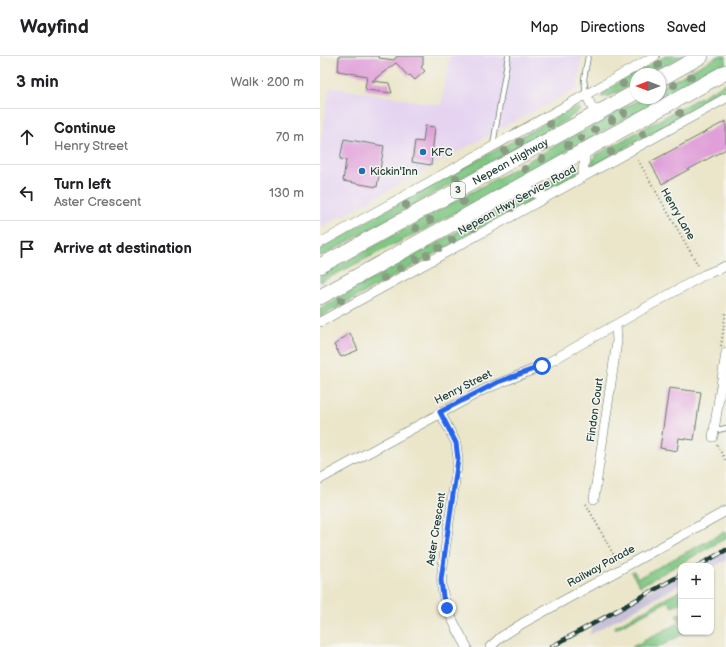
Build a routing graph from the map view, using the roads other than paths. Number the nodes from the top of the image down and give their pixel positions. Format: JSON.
{"nodes":[{"id":1,"x":508,"y":56,"type":"edge"},
{"id":2,"x":588,"y":56,"type":"edge"},
{"id":3,"x":655,"y":56,"type":"edge"},
{"id":4,"x":702,"y":56,"type":"edge"},
{"id":5,"x":726,"y":72,"type":"edge"},
{"id":6,"x":666,"y":76,"type":"edge"},
{"id":7,"x":586,"y":94,"type":"junction"},
{"id":8,"x":630,"y":95,"type":"edge"},
{"id":9,"x":726,"y":98,"type":"edge"},
{"id":10,"x":595,"y":114,"type":"junction"},
{"id":11,"x":493,"y":147,"type":"junction"},
{"id":12,"x":586,"y":150,"type":"junction"},
{"id":13,"x":582,"y":178,"type":"junction"},
{"id":14,"x":519,"y":188,"type":"junction"},
{"id":15,"x":548,"y":197,"type":"junction"},
{"id":16,"x":320,"y":243,"type":"edge"},
{"id":17,"x":320,"y":266,"type":"edge"},
{"id":18,"x":726,"y":266,"type":"edge"},
{"id":19,"x":320,"y":297,"type":"edge"},
{"id":20,"x":320,"y":322,"type":"edge"},
{"id":21,"x":616,"y":325,"type":"junction"},
{"id":22,"x":726,"y":353,"type":"edge"},
{"id":23,"x":440,"y":412,"type":"junction"},
{"id":24,"x":726,"y":428,"type":"edge"},
{"id":25,"x":714,"y":436,"type":"joint"},
{"id":26,"x":320,"y":479,"type":"edge"},
{"id":27,"x":594,"y":498,"type":"dead end"},
{"id":28,"x":726,"y":511,"type":"edge"},
{"id":29,"x":467,"y":647,"type":"edge"},
{"id":30,"x":490,"y":647,"type":"edge"}],
"edges":[{"from":1,"to":11,"type":"lane"},
{"from":2,"to":7,"type":"lane"},
{"from":3,"to":7,"type":"street"},
{"from":4,"to":6,"type":"highway"},
{"from":5,"to":12,"type":"highway"},
{"from":7,"to":10,"type":"street"},
{"from":7,"to":11,"type":"street"},
{"from":8,"to":10,"type":"highway","name":"Nepean Highway","number":"3"},
{"from":9,"to":13,"type":"street","name":"Nepean Hwy Service Road"},
{"from":10,"to":17,"type":"highway","name":"Nepean Highway","number":"3"},
{"from":11,"to":16,"type":"street"},
{"from":12,"to":13,"type":"street"},
{"from":12,"to":14,"type":"highway"},
{"from":13,"to":15,"type":"street","name":"Nepean Hwy Service Road"},
{"from":14,"to":15,"type":"street"},
{"from":14,"to":19,"type":"highway"},
{"from":15,"to":20,"type":"street","name":"Nepean Hwy Service Road"},
{"from":18,"to":21,"type":"street","name":"Henry Street"},
{"from":21,"to":23,"type":"street","name":"Henry Street"},
{"from":21,"to":27,"type":"street","name":"Findon Court"},
{"from":22,"to":25,"type":"street"},
{"from":23,"to":26,"type":"street","name":"Henry Street"},
{"from":23,"to":29,"type":"street","name":"Aster Crescent"},
{"from":24,"to":25,"type":"lane"},
{"from":28,"to":30,"type":"street","name":"Railway Parade"}]}
